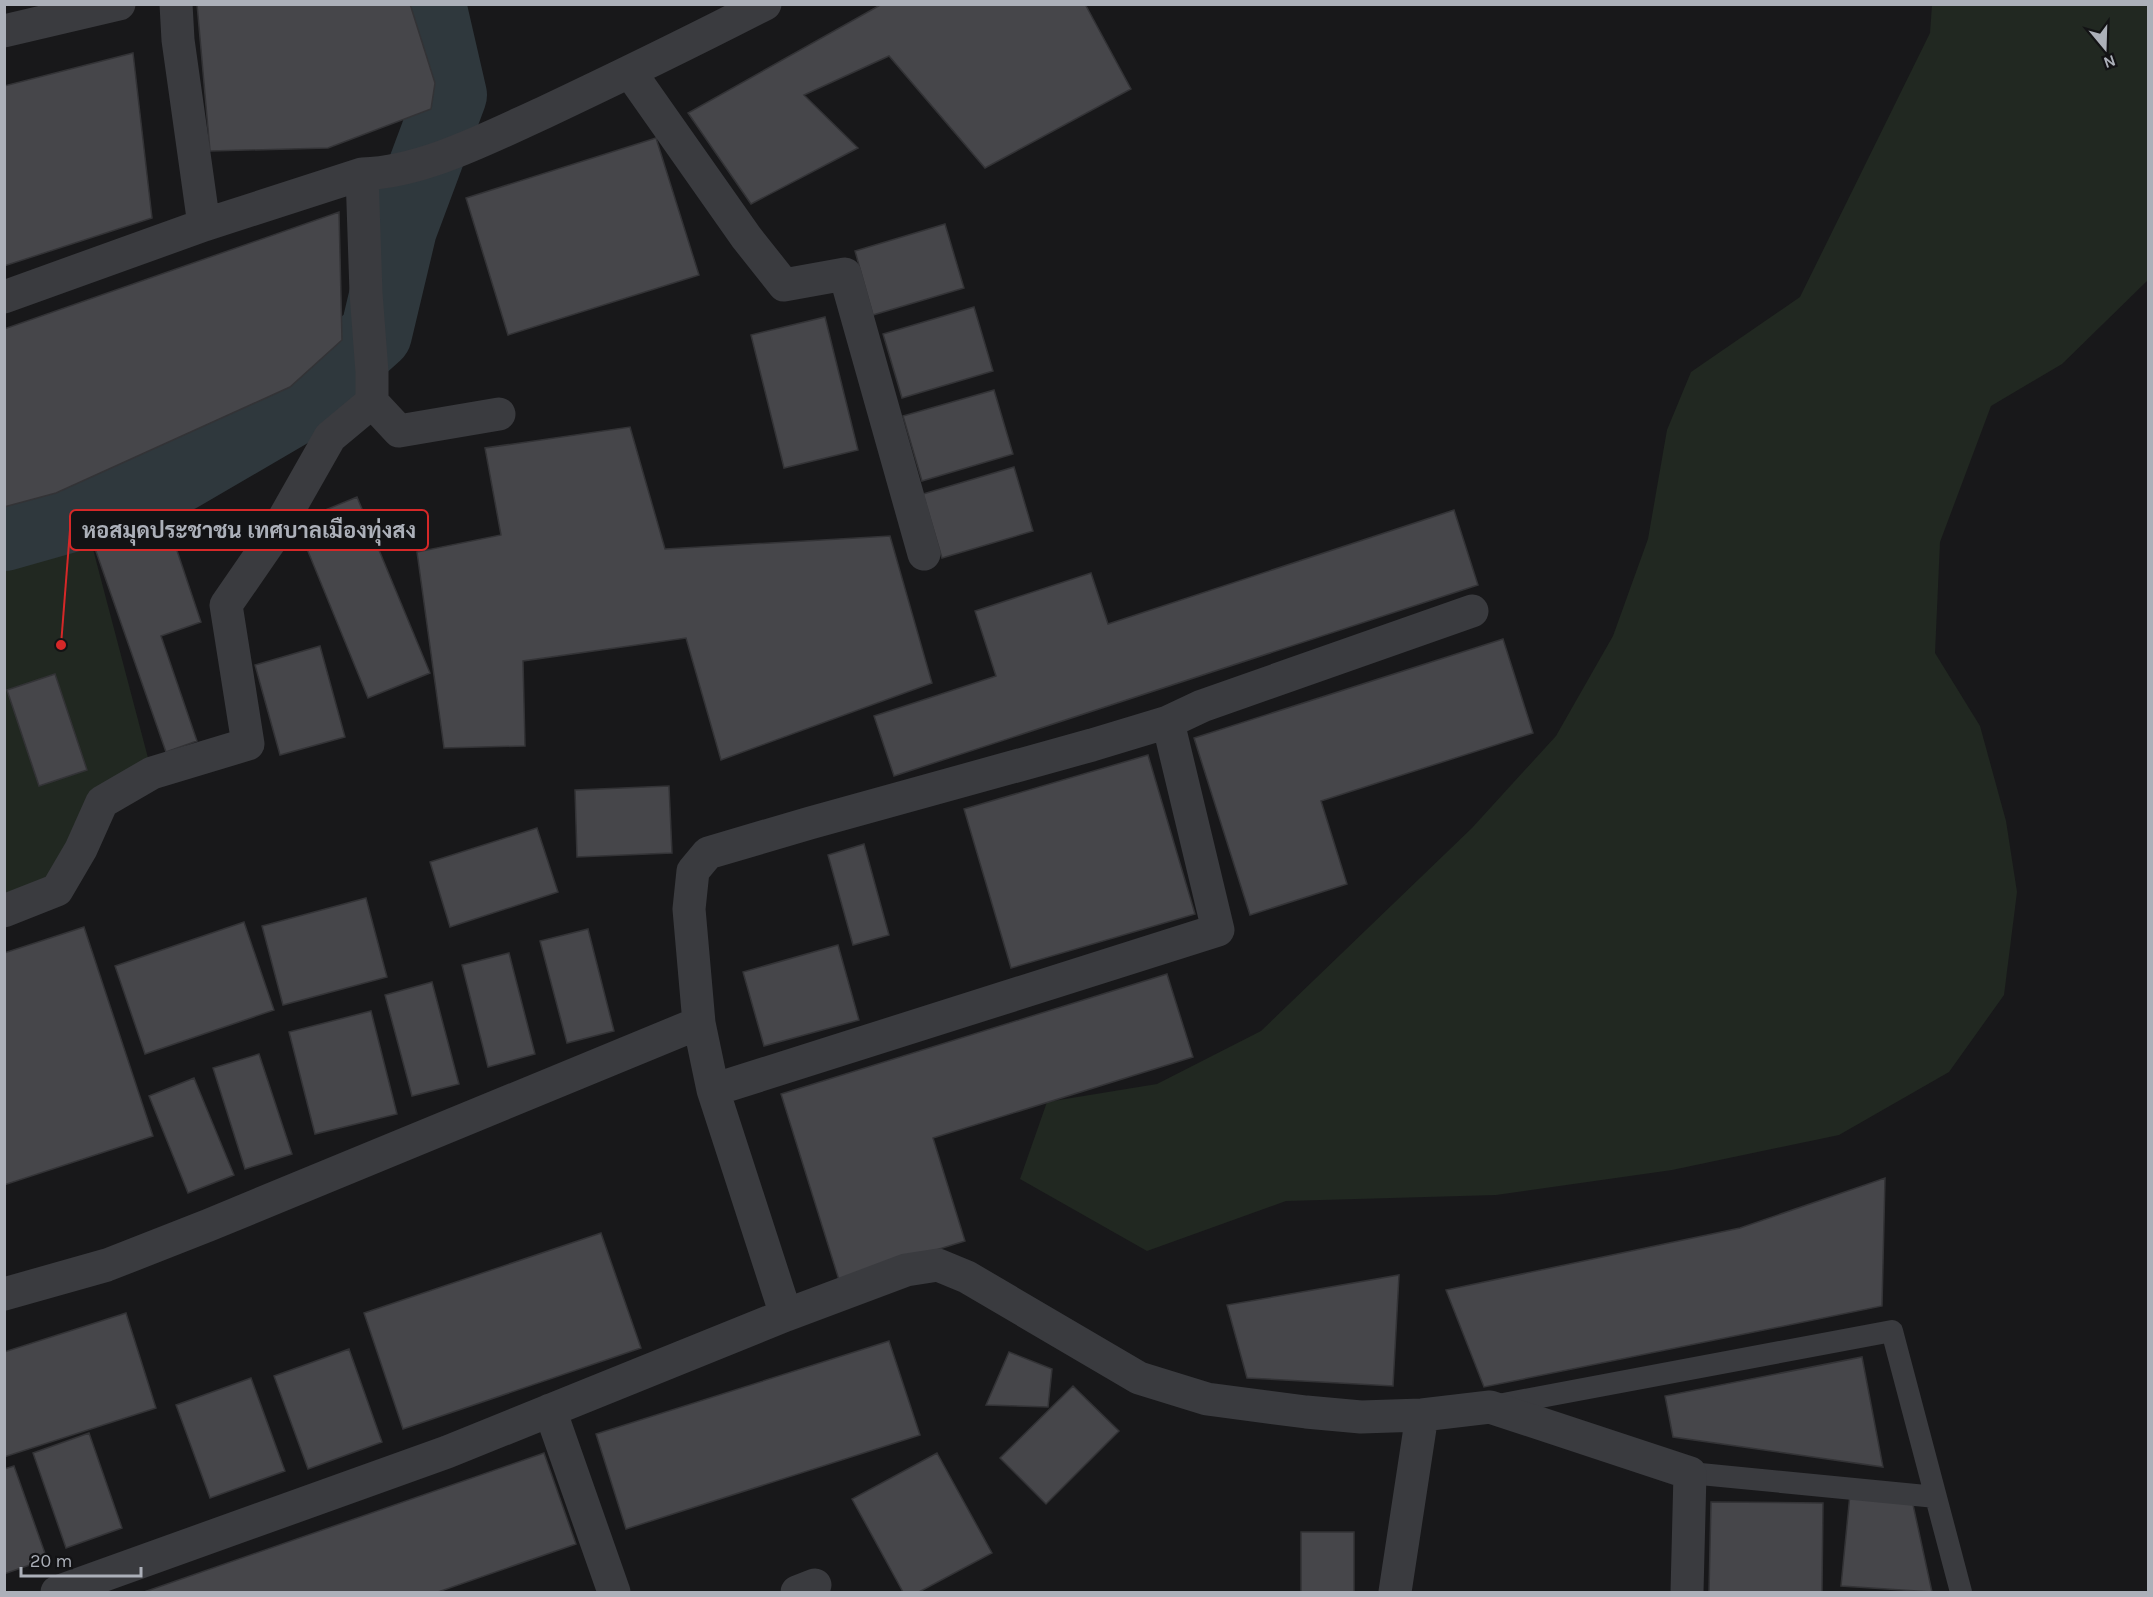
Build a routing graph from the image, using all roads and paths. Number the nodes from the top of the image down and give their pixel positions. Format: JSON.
{"nodes":[{"id":1,"x":119,"y":4,"type":"edge"},
{"id":2,"x":176,"y":4,"type":"edge"},
{"id":3,"x":765,"y":4,"type":"edge"},
{"id":4,"x":4,"y":31,"type":"edge"},
{"id":5,"x":630,"y":72,"type":"junction"},
{"id":6,"x":374,"y":174,"type":"junction"},
{"id":7,"x":204,"y":225,"type":"junction"},
{"id":8,"x":4,"y":297,"type":"edge"},
{"id":9,"x":372,"y":387,"type":"junction"},
{"id":10,"x":498,"y":414,"type":"dead end"},
{"id":11,"x":924,"y":554,"type":"dead end"},
{"id":12,"x":1472,"y":611,"type":"dead end"},
{"id":13,"x":1168,"y":722,"type":"junction"},
{"id":14,"x":4,"y":911,"type":"edge"},
{"id":15,"x":699,"y":1023,"type":"junction"},
{"id":16,"x":713,"y":1090,"type":"junction"},
{"id":17,"x":4,"y":1294,"type":"edge"},
{"id":18,"x":786,"y":1315,"type":"junction"},
{"id":19,"x":1490,"y":1407,"type":"junction"},
{"id":20,"x":550,"y":1410,"type":"junction"},
{"id":21,"x":1422,"y":1415,"type":"junction"},
{"id":22,"x":1690,"y":1473,"type":"junction"},
{"id":23,"x":1936,"y":1497,"type":"junction"},
{"id":24,"x":57,"y":1593,"type":"edge"},
{"id":25,"x":614,"y":1593,"type":"edge"},
{"id":26,"x":1395,"y":1593,"type":"edge"},
{"id":27,"x":1688,"y":1593,"type":"edge"},
{"id":28,"x":1961,"y":1593,"type":"edge"}],
"edges":[{"from":1,"to":4,"type":"street"},
{"from":2,"to":7,"type":"street"},
{"from":3,"to":5,"type":"street"},
{"from":5,"to":6,"type":"street"},
{"from":5,"to":11,"type":"street"},
{"from":6,"to":7,"type":"street"},
{"from":6,"to":9,"type":"street"},
{"from":7,"to":8,"type":"street"},
{"from":9,"to":10,"type":"street"},
{"from":9,"to":14,"type":"street"},
{"from":12,"to":13,"type":"street"},
{"from":13,"to":15,"type":"street"},
{"from":13,"to":16,"type":"street"},
{"from":15,"to":16,"type":"street"},
{"from":15,"to":17,"type":"street"},
{"from":16,"to":18,"type":"street"},
{"from":18,"to":20,"type":"street"},
{"from":18,"to":21,"type":"street"},
{"from":19,"to":21,"type":"street"},
{"from":19,"to":22,"type":"street"},
{"from":19,"to":23,"type":"lane"},
{"from":20,"to":24,"type":"street"},
{"from":20,"to":25,"type":"street"},
{"from":21,"to":26,"type":"street"},
{"from":22,"to":23,"type":"lane"},
{"from":22,"to":27,"type":"street"},
{"from":23,"to":28,"type":"lane"}]}
